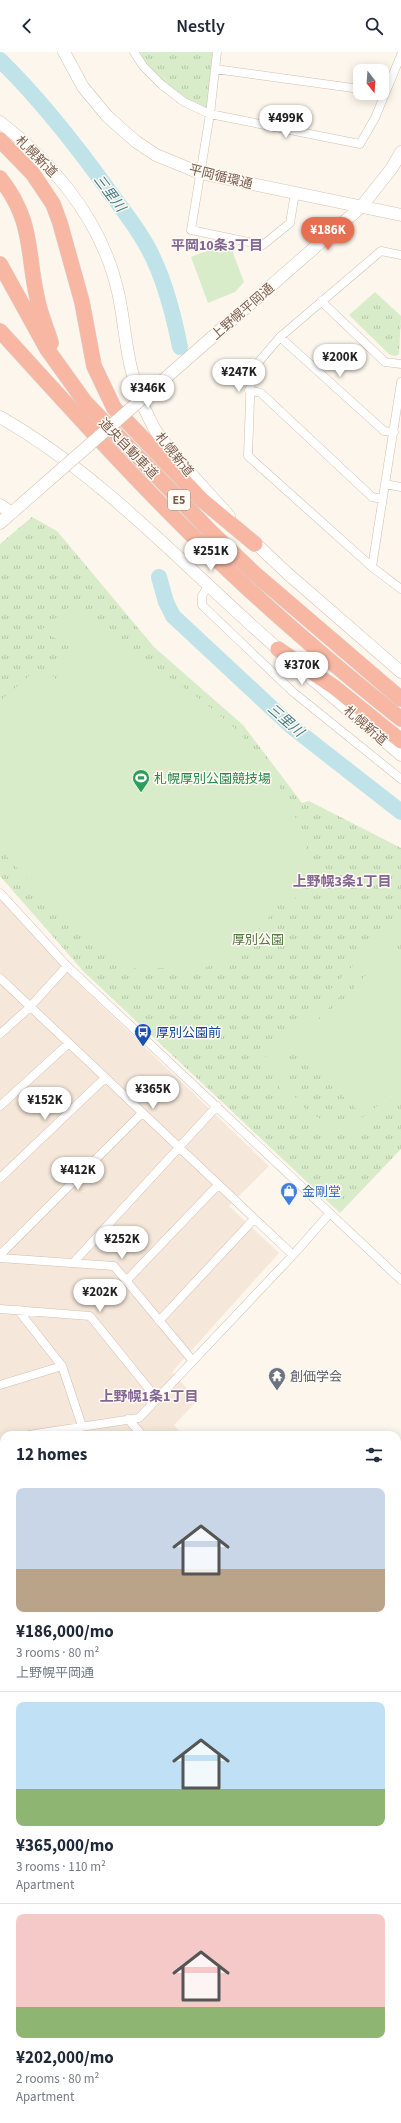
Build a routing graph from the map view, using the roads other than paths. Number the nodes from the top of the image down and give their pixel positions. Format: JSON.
{"nodes":[{"id":1,"x":64,"y":52,"type":"edge"},
{"id":2,"x":134,"y":52,"type":"edge"},
{"id":3,"x":217,"y":52,"type":"edge"},
{"id":4,"x":401,"y":55,"type":"edge"},
{"id":5,"x":215,"y":69,"type":"junction"},
{"id":6,"x":389,"y":82,"type":"edge"},
{"id":7,"x":353,"y":88,"type":"edge"},
{"id":8,"x":381,"y":100,"type":"edge"},
{"id":9,"x":210,"y":114,"type":"junction"},
{"id":10,"x":0,"y":122,"type":"edge"},
{"id":11,"x":0,"y":140,"type":"edge"},
{"id":12,"x":401,"y":152,"type":"edge"},
{"id":13,"x":200,"y":173,"type":"junction"},
{"id":14,"x":0,"y":178,"type":"edge"},
{"id":15,"x":295,"y":193,"type":"junction"},
{"id":16,"x":361,"y":207,"type":"junction"},
{"id":17,"x":401,"y":215,"type":"edge"},
{"id":18,"x":401,"y":255,"type":"edge"},
{"id":19,"x":0,"y":264,"type":"edge"},
{"id":20,"x":321,"y":301,"type":"junction"},
{"id":21,"x":0,"y":331,"type":"edge"},
{"id":22,"x":280,"y":338,"type":"junction"},
{"id":23,"x":401,"y":364,"type":"edge"},
{"id":24,"x":401,"y":382,"type":"edge"},
{"id":25,"x":249,"y":390,"type":"junction"},
{"id":26,"x":85,"y":402,"type":"junction"},
{"id":27,"x":0,"y":418,"type":"edge"},
{"id":28,"x":394,"y":432,"type":"junction"},
{"id":29,"x":385,"y":484,"type":"junction"},
{"id":30,"x":401,"y":487,"type":"edge"},
{"id":31,"x":382,"y":500,"type":"junction"},
{"id":32,"x":0,"y":505,"type":"edge"},
{"id":33,"x":12,"y":513,"type":"junction"},
{"id":34,"x":0,"y":523,"type":"edge"},
{"id":35,"x":255,"y":544,"type":"junction"},
{"id":36,"x":372,"y":567,"type":"junction"},
{"id":37,"x":208,"y":586,"type":"junction"},
{"id":38,"x":401,"y":589,"type":"edge"},
{"id":39,"x":278,"y":649,"type":"junction"},
{"id":40,"x":401,"y":672,"type":"edge"},
{"id":41,"x":401,"y":699,"type":"edge"},
{"id":42,"x":401,"y":718,"type":"edge"},
{"id":43,"x":401,"y":741,"type":"edge"},
{"id":44,"x":401,"y":755,"type":"edge"},
{"id":45,"x":401,"y":779,"type":"edge"},
{"id":46,"x":0,"y":893,"type":"edge"},
{"id":47,"x":68,"y":966,"type":"junction"},
{"id":48,"x":0,"y":978,"type":"edge"},
{"id":49,"x":30,"y":1008,"type":"junction"},
{"id":50,"x":0,"y":1034,"type":"edge"},
{"id":51,"x":68,"y":1044,"type":"junction"},
{"id":52,"x":105,"y":1078,"type":"junction"},
{"id":53,"x":0,"y":1106,"type":"edge"},
{"id":54,"x":217,"y":1106,"type":"junction"},
{"id":55,"x":142,"y":1113,"type":"junction"},
{"id":56,"x":178,"y":1148,"type":"junction"},
{"id":57,"x":0,"y":1178,"type":"edge"},
{"id":58,"x":218,"y":1185,"type":"junction"},
{"id":59,"x":330,"y":1213,"type":"junction"},
{"id":60,"x":254,"y":1219,"type":"junction"},
{"id":61,"x":0,"y":1255,"type":"edge"},
{"id":62,"x":293,"y":1256,"type":"junction"},
{"id":63,"x":0,"y":1258,"type":"edge"},
{"id":64,"x":73,"y":1263,"type":"junction"},
{"id":65,"x":401,"y":1280,"type":"edge"},
{"id":66,"x":126,"y":1281,"type":"junction"},
{"id":67,"x":0,"y":1309,"type":"edge"},
{"id":68,"x":18,"y":1310,"type":"junction"},
{"id":69,"x":159,"y":1320,"type":"junction"},
{"id":70,"x":193,"y":1361,"type":"junction"},
{"id":71,"x":62,"y":1366,"type":"junction"},
{"id":72,"x":0,"y":1385,"type":"edge"},
{"id":73,"x":157,"y":1399,"type":"junction"},
{"id":74,"x":128,"y":1419,"type":"junction"},
{"id":75,"x":82,"y":1426,"type":"junction"},
{"id":76,"x":53,"y":1431,"type":"edge"},
{"id":77,"x":138,"y":1431,"type":"edge"}],
"edges":[{"from":1,"to":13,"type":"street","name":"平岡循環通"},
{"from":2,"to":9,"type":"street"},
{"from":3,"to":5,"type":"street"},
{"from":4,"to":6,"type":"street"},
{"from":5,"to":7,"type":"street"},
{"from":5,"to":9,"type":"street"},
{"from":8,"to":9,"type":"street"},
{"from":9,"to":13,"type":"street"},
{"from":10,"to":35,"type":"street","name":"札幌新道"},
{"from":11,"to":35,"type":"highway"},
{"from":12,"to":16,"type":"street","name":"上野幌平岡通"},
{"from":13,"to":15,"type":"street","name":"平岡循環通"},
{"from":13,"to":15,"type":"street"},
{"from":14,"to":26,"type":"highway"},
{"from":15,"to":16,"type":"street","name":"平岡循環通"},
{"from":16,"to":17,"type":"street","name":"平岡循環通"},
{"from":16,"to":33,"type":"street","name":"上野幌平岡通","bridge":true},
{"from":18,"to":20,"type":"street"},
{"from":19,"to":26,"type":"highway","name":"道央自動車道","number":"E5"},
{"from":20,"to":22,"type":"street"},
{"from":20,"to":23,"type":"street"},
{"from":21,"to":42,"type":"highway","name":"道央自動車道","number":"E5"},
{"from":22,"to":25,"type":"street"},
{"from":22,"to":28,"type":"street"},
{"from":24,"to":28,"type":"street"},
{"from":25,"to":31,"type":"street"},
{"from":25,"to":36,"type":"street"},
{"from":26,"to":41,"type":"highway","name":"道央自動車道","number":"E5"},
{"from":27,"to":37,"type":"street","name":"札幌新道"},
{"from":28,"to":29,"type":"street"},
{"from":29,"to":30,"type":"street"},
{"from":29,"to":31,"type":"street"},
{"from":31,"to":36,"type":"street"},
{"from":32,"to":33,"type":"street"},
{"from":33,"to":34,"type":"street","name":"上野幌平岡通"},
{"from":35,"to":40,"type":"street","name":"札幌新道"},
{"from":36,"to":38,"type":"street"},
{"from":37,"to":39,"type":"street","name":"札幌新道"},
{"from":37,"to":45,"type":"street"},
{"from":39,"to":43,"type":"highway"},
{"from":39,"to":44,"type":"street","name":"札幌新道"},
{"from":46,"to":47,"type":"street"},
{"from":47,"to":49,"type":"street"},
{"from":47,"to":54,"type":"street"},
{"from":48,"to":49,"type":"street"},
{"from":49,"to":50,"type":"street"},
{"from":49,"to":51,"type":"street"},
{"from":51,"to":52,"type":"street"},
{"from":51,"to":53,"type":"street"},
{"from":52,"to":55,"type":"street"},
{"from":52,"to":57,"type":"street"},
{"from":54,"to":56,"type":"street"},
{"from":54,"to":59,"type":"street"},
{"from":55,"to":56,"type":"street"},
{"from":55,"to":61,"type":"street"},
{"from":56,"to":58,"type":"street"},
{"from":56,"to":64,"type":"street"},
{"from":58,"to":60,"type":"street"},
{"from":58,"to":66,"type":"street"},
{"from":59,"to":62,"type":"street"},
{"from":59,"to":65,"type":"street"},
{"from":60,"to":62,"type":"street"},
{"from":60,"to":69,"type":"street"},
{"from":62,"to":70,"type":"street"},
{"from":63,"to":64,"type":"street"},
{"from":64,"to":66,"type":"street"},
{"from":66,"to":69,"type":"street"},
{"from":67,"to":68,"type":"street"},
{"from":68,"to":71,"type":"street"},
{"from":68,"to":73,"type":"street"},
{"from":69,"to":70,"type":"street"},
{"from":70,"to":73,"type":"street"},
{"from":71,"to":72,"type":"street"},
{"from":71,"to":75,"type":"street"},
{"from":73,"to":74,"type":"street"},
{"from":74,"to":75,"type":"street"},
{"from":74,"to":77,"type":"street"},
{"from":75,"to":76,"type":"street"}]}
